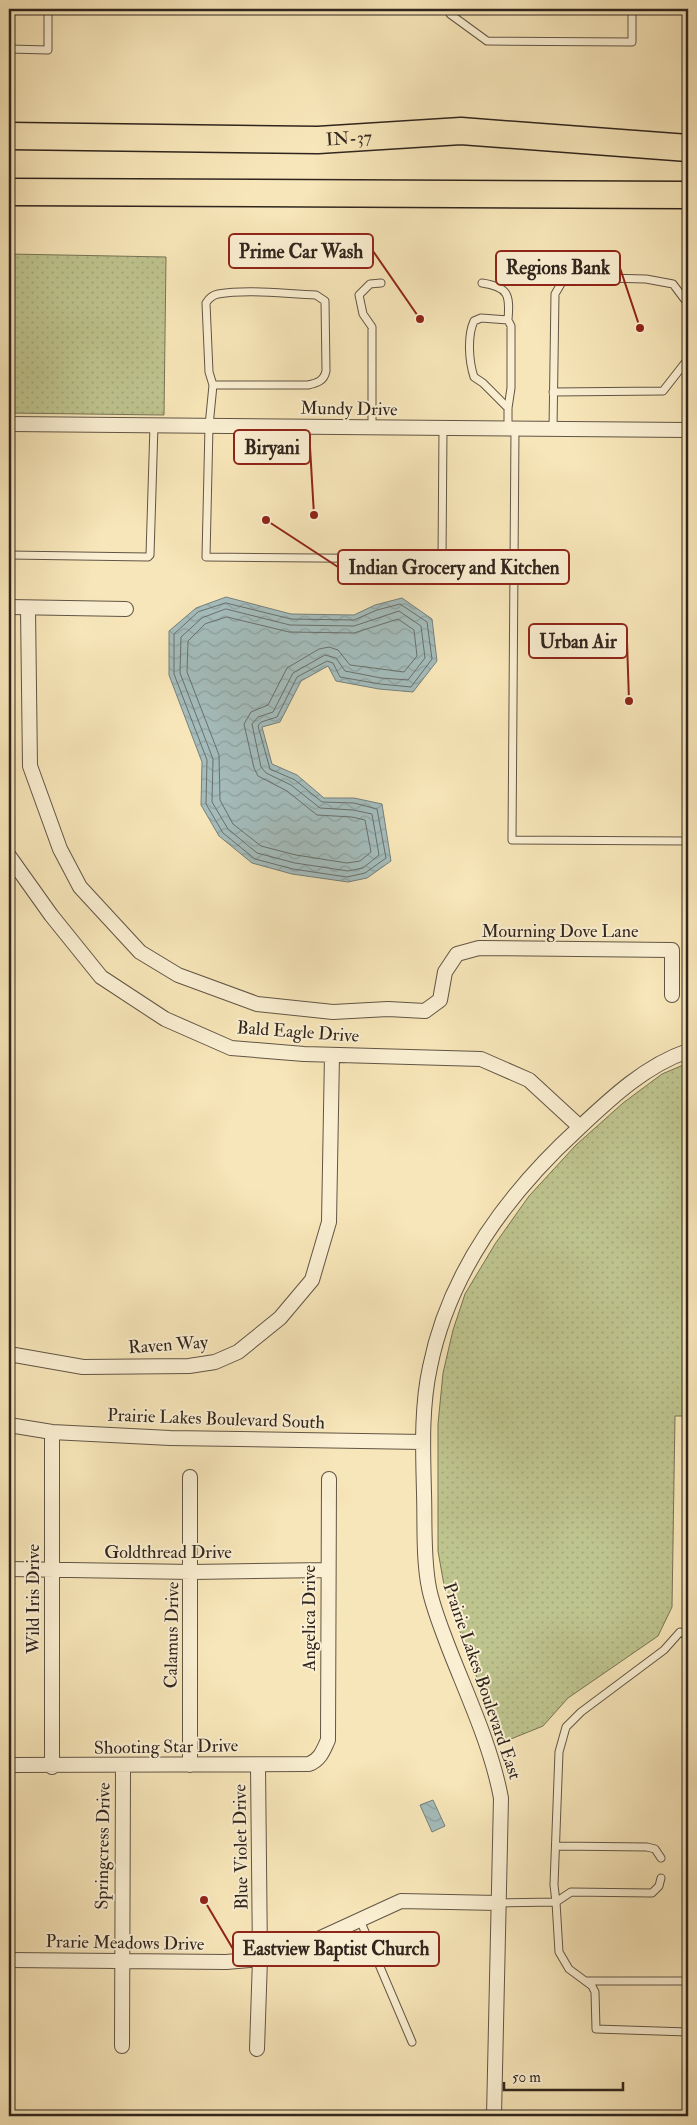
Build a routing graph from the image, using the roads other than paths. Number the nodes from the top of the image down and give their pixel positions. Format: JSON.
{"nodes":[{"id":1,"x":48,"y":9,"type":"edge"},
{"id":2,"x":450,"y":9,"type":"edge"},
{"id":3,"x":632,"y":9,"type":"edge"},
{"id":4,"x":9,"y":49,"type":"edge"},
{"id":5,"x":9,"y":136,"type":"edge"},
{"id":6,"x":682,"y":145,"type":"edge"},
{"id":7,"x":9,"y":192,"type":"edge"},
{"id":8,"x":661,"y":195,"type":"junction"},
{"id":9,"x":688,"y":195,"type":"edge"},
{"id":10,"x":688,"y":201,"type":"edge"},
{"id":11,"x":381,"y":283,"type":"dead end"},
{"id":12,"x":482,"y":284,"type":"dead end"},
{"id":13,"x":688,"y":304,"type":"edge"},
{"id":14,"x":508,"y":320,"type":"junction"},
{"id":15,"x":688,"y":360,"type":"edge"},
{"id":16,"x":213,"y":385,"type":"junction"},
{"id":17,"x":554,"y":392,"type":"junction"},
{"id":18,"x":508,"y":408,"type":"junction"},
{"id":19,"x":9,"y":424,"type":"edge"},
{"id":20,"x":154,"y":425,"type":"junction"},
{"id":21,"x":209,"y":426,"type":"junction"},
{"id":22,"x":372,"y":428,"type":"junction"},
{"id":23,"x":443,"y":429,"type":"junction"},
{"id":24,"x":512,"y":429,"type":"junction"},
{"id":25,"x":553,"y":429,"type":"junction"},
{"id":26,"x":688,"y":430,"type":"edge"},
{"id":27,"x":9,"y":555,"type":"edge"},
{"id":28,"x":9,"y":607,"type":"edge"},
{"id":29,"x":28,"y":609,"type":"junction"},
{"id":30,"x":126,"y":609,"type":"dead end"},
{"id":31,"x":688,"y":841,"type":"edge"},
{"id":32,"x":9,"y":856,"type":"edge"},
{"id":33,"x":672,"y":995,"type":"dead end"},
{"id":34,"x":688,"y":1051,"type":"edge"},
{"id":35,"x":332,"y":1055,"type":"junction"},
{"id":36,"x":580,"y":1127,"type":"junction"},
{"id":37,"x":9,"y":1354,"type":"edge"},
{"id":38,"x":9,"y":1425,"type":"edge"},
{"id":39,"x":52,"y":1432,"type":"junction"},
{"id":40,"x":423,"y":1442,"type":"junction"},
{"id":41,"x":190,"y":1476,"type":"dead end"},
{"id":42,"x":329,"y":1479,"type":"dead end"},
{"id":43,"x":9,"y":1569,"type":"edge"},
{"id":44,"x":52,"y":1570,"type":"junction"},
{"id":45,"x":328,"y":1570,"type":"junction"},
{"id":46,"x":192,"y":1572,"type":"junction"},
{"id":47,"x":688,"y":1635,"type":"edge"},
{"id":48,"x":321,"y":1755,"type":"joint"},
{"id":49,"x":190,"y":1765,"type":"junction"},
{"id":50,"x":258,"y":1765,"type":"junction"},
{"id":51,"x":9,"y":1766,"type":"edge"},
{"id":52,"x":123,"y":1766,"type":"junction"},
{"id":53,"x":52,"y":1767,"type":"junction"},
{"id":54,"x":556,"y":1846,"type":"junction"},
{"id":55,"x":661,"y":1858,"type":"dead end"},
{"id":56,"x":661,"y":1878,"type":"dead end"},
{"id":57,"x":556,"y":1902,"type":"junction"},
{"id":58,"x":498,"y":1903,"type":"junction"},
{"id":59,"x":360,"y":1920,"type":"junction"},
{"id":60,"x":260,"y":1959,"type":"junction"},
{"id":61,"x":9,"y":1960,"type":"edge"},
{"id":62,"x":121,"y":1962,"type":"junction"},
{"id":63,"x":586,"y":1981,"type":"junction"},
{"id":64,"x":688,"y":1981,"type":"edge"},
{"id":65,"x":688,"y":2032,"type":"edge"},
{"id":66,"x":412,"y":2042,"type":"dead end"},
{"id":67,"x":122,"y":2046,"type":"dead end"},
{"id":68,"x":257,"y":2049,"type":"dead end"},
{"id":69,"x":494,"y":2116,"type":"edge"}],
"edges":[{"from":1,"to":4,"type":"lane"},
{"from":2,"to":3,"type":"lane"},
{"from":5,"to":6,"type":"highway","name":"IN-37"},
{"from":7,"to":8,"type":"highway"},
{"from":8,"to":9,"type":"highway"},
{"from":8,"to":10,"type":"highway"},
{"from":11,"to":22,"type":"lane"},
{"from":12,"to":14,"type":"lane"},
{"from":13,"to":17,"type":"lane"},
{"from":14,"to":18,"type":"lane"},
{"from":14,"to":18,"type":"lane"},
{"from":15,"to":17,"type":"lane"},
{"from":16,"to":16,"type":"lane"},
{"from":16,"to":21,"type":"lane"},
{"from":17,"to":25,"type":"lane"},
{"from":18,"to":24,"type":"lane"},
{"from":19,"to":20,"type":"street","name":"Mundy Drive"},
{"from":20,"to":21,"type":"street","name":"Mundy Drive"},
{"from":20,"to":27,"type":"lane"},
{"from":21,"to":22,"type":"street","name":"Mundy Drive"},
{"from":21,"to":23,"type":"lane"},
{"from":22,"to":23,"type":"street","name":"Mundy Drive"},
{"from":23,"to":24,"type":"street","name":"Mundy Drive"},
{"from":24,"to":25,"type":"street","name":"Mundy Drive"},
{"from":24,"to":31,"type":"lane"},
{"from":25,"to":26,"type":"street","name":"Mundy Drive"},
{"from":28,"to":29,"type":"street"},
{"from":29,"to":30,"type":"street"},
{"from":29,"to":33,"type":"street","name":"Mourning Dove Lane"},
{"from":32,"to":35,"type":"street","name":"Bald Eagle Drive"},
{"from":34,"to":36,"type":"street","name":"Prairie Lakes Boulevard East"},
{"from":35,"to":36,"type":"street","name":"Bald Eagle Drive"},
{"from":35,"to":37,"type":"street","name":"Raven Way"},
{"from":36,"to":40,"type":"street","name":"Prairie Lakes Boulevard East"},
{"from":38,"to":39,"type":"street","name":"Prairie Lakes Boulevard South"},
{"from":39,"to":40,"type":"street","name":"Prairie Lakes Boulevard South"},
{"from":39,"to":44,"type":"street","name":"Wild Iris Drive"},
{"from":40,"to":58,"type":"street","name":"Prairie Lakes Boulevard East"},
{"from":41,"to":46,"type":"street","name":"Calamus Drive"},
{"from":42,"to":45,"type":"street","name":"Angelica Drive"},
{"from":43,"to":44,"type":"street","name":"Goldthread Drive"},
{"from":44,"to":46,"type":"street","name":"Goldthread Drive"},
{"from":44,"to":53,"type":"street","name":"Wild Iris Drive"},
{"from":45,"to":46,"type":"street","name":"Goldthread Drive"},
{"from":45,"to":48,"type":"street","name":"Angelica Drive"},
{"from":46,"to":49,"type":"street","name":"Calamus Drive"},
{"from":47,"to":54,"type":"lane"},
{"from":48,"to":50,"type":"street","name":"Shooting Star Drive"},
{"from":49,"to":50,"type":"street","name":"Shooting Star Drive"},
{"from":49,"to":52,"type":"street","name":"Shooting Star Drive"},
{"from":50,"to":60,"type":"street","name":"Blue Violet Drive"},
{"from":51,"to":53,"type":"street","name":"Shooting Star Drive"},
{"from":52,"to":53,"type":"street","name":"Shooting Star Drive"},
{"from":52,"to":62,"type":"street","name":"Springcress Drive"},
{"from":54,"to":55,"type":"lane"},
{"from":54,"to":57,"type":"lane"},
{"from":56,"to":57,"type":"lane"},
{"from":57,"to":58,"type":"lane"},
{"from":57,"to":63,"type":"lane"},
{"from":58,"to":59,"type":"street","name":"Prarie Meadows Drive"},
{"from":58,"to":69,"type":"street","name":"Prairie Lakes Boulevard East"},
{"from":59,"to":60,"type":"street","name":"Prarie Meadows Drive"},
{"from":59,"to":66,"type":"lane"},
{"from":60,"to":62,"type":"street","name":"Prarie Meadows Drive"},
{"from":60,"to":68,"type":"street","name":"Blue Violet Drive"},
{"from":61,"to":62,"type":"street","name":"Prarie Meadows Drive"},
{"from":62,"to":67,"type":"street","name":"Springcress Drive"},
{"from":63,"to":64,"type":"lane"},
{"from":63,"to":65,"type":"lane"}]}
